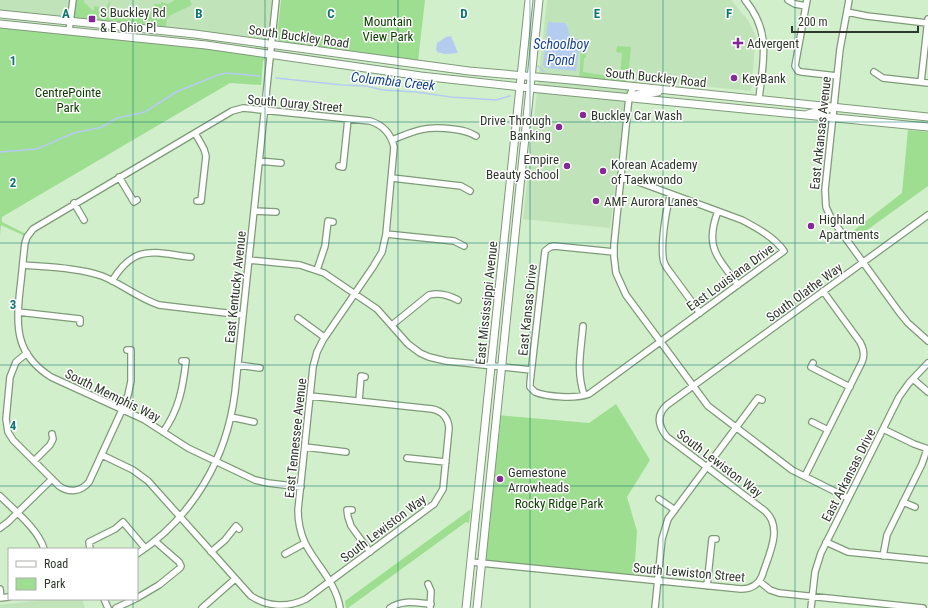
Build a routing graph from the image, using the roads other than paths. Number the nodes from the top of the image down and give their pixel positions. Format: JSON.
{"nodes":[{"id":1,"x":73,"y":0,"type":"edge"},
{"id":2,"x":276,"y":0,"type":"edge"},
{"id":3,"x":529,"y":0,"type":"edge"},
{"id":4,"x":539,"y":0,"type":"edge"},
{"id":5,"x":745,"y":0,"type":"edge"},
{"id":6,"x":788,"y":0,"type":"edge"},
{"id":7,"x":849,"y":0,"type":"edge"},
{"id":8,"x":806,"y":3,"type":"edge"},
{"id":9,"x":846,"y":12,"type":"junction"},
{"id":10,"x":0,"y":14,"type":"edge"},
{"id":11,"x":71,"y":21,"type":"junction"},
{"id":12,"x":927,"y":21,"type":"edge"},
{"id":13,"x":0,"y":24,"type":"edge"},
{"id":14,"x":69,"y":31,"type":"junction"},
{"id":15,"x":272,"y":44,"type":"junction"},
{"id":16,"x":270,"y":54,"type":"junction"},
{"id":17,"x":874,"y":72,"type":"dead end"},
{"id":18,"x":521,"y":76,"type":"junction"},
{"id":19,"x":837,"y":76,"type":"junction"},
{"id":20,"x":531,"y":77,"type":"junction"},
{"id":21,"x":920,"y":82,"type":"junction"},
{"id":22,"x":928,"y":82,"type":"edge"},
{"id":23,"x":630,"y":86,"type":"junction"},
{"id":24,"x":519,"y":87,"type":"junction"},
{"id":25,"x":530,"y":88,"type":"junction"},
{"id":26,"x":669,"y":90,"type":"junction"},
{"id":27,"x":629,"y":98,"type":"junction"},
{"id":28,"x":759,"y":99,"type":"junction"},
{"id":29,"x":834,"y":107,"type":"junction"},
{"id":30,"x":264,"y":110,"type":"junction"},
{"id":31,"x":869,"y":110,"type":"junction"},
{"id":32,"x":800,"y":115,"type":"junction"},
{"id":33,"x":928,"y":117,"type":"edge"},
{"id":34,"x":832,"y":118,"type":"junction"},
{"id":35,"x":348,"y":119,"type":"junction"},
{"id":36,"x":928,"y":127,"type":"edge"},
{"id":37,"x":195,"y":133,"type":"junction"},
{"id":38,"x":476,"y":136,"type":"dead end"},
{"id":39,"x":392,"y":140,"type":"junction"},
{"id":40,"x":260,"y":161,"type":"junction"},
{"id":41,"x":281,"y":163,"type":"dead end"},
{"id":42,"x":339,"y":166,"type":"dead end"},
{"id":43,"x":119,"y":177,"type":"junction"},
{"id":44,"x":392,"y":178,"type":"junction"},
{"id":45,"x":621,"y":178,"type":"junction"},
{"id":46,"x":470,"y":191,"type":"dead end"},
{"id":47,"x":671,"y":194,"type":"junction"},
{"id":48,"x":137,"y":200,"type":"dead end"},
{"id":49,"x":197,"y":201,"type":"dead end"},
{"id":50,"x":74,"y":203,"type":"junction"},
{"id":51,"x":254,"y":211,"type":"junction"},
{"id":52,"x":718,"y":211,"type":"junction"},
{"id":53,"x":276,"y":212,"type":"dead end"},
{"id":54,"x":928,"y":215,"type":"edge"},
{"id":55,"x":84,"y":220,"type":"dead end"},
{"id":56,"x":333,"y":222,"type":"dead end"},
{"id":57,"x":386,"y":234,"type":"junction"},
{"id":58,"x":464,"y":246,"type":"dead end"},
{"id":59,"x":614,"y":252,"type":"junction"},
{"id":60,"x":191,"y":257,"type":"dead end"},
{"id":61,"x":249,"y":260,"type":"junction"},
{"id":62,"x":863,"y":262,"type":"junction"},
{"id":63,"x":23,"y":265,"type":"junction"},
{"id":64,"x":317,"y":270,"type":"junction"},
{"id":65,"x":112,"y":281,"type":"junction"},
{"id":66,"x":738,"y":285,"type":"junction"},
{"id":67,"x":823,"y":291,"type":"junction"},
{"id":68,"x":355,"y":294,"type":"junction"},
{"id":69,"x":458,"y":300,"type":"dead end"},
{"id":70,"x":18,"y":312,"type":"junction"},
{"id":71,"x":700,"y":313,"type":"junction"},
{"id":72,"x":243,"y":315,"type":"junction"},
{"id":73,"x":298,"y":318,"type":"dead end"},
{"id":74,"x":80,"y":323,"type":"dead end"},
{"id":75,"x":392,"y":325,"type":"junction"},
{"id":76,"x":583,"y":326,"type":"dead end"},
{"id":77,"x":324,"y":337,"type":"junction"},
{"id":78,"x":928,"y":341,"type":"edge"},
{"id":79,"x":660,"y":342,"type":"junction"},
{"id":80,"x":127,"y":350,"type":"dead end"},
{"id":81,"x":27,"y":353,"type":"junction"},
{"id":82,"x":182,"y":361,"type":"dead end"},
{"id":83,"x":813,"y":363,"type":"dead end"},
{"id":84,"x":928,"y":363,"type":"edge"},
{"id":85,"x":238,"y":365,"type":"junction"},
{"id":86,"x":492,"y":366,"type":"junction"},
{"id":87,"x":502,"y":367,"type":"junction"},
{"id":88,"x":260,"y":368,"type":"dead end"},
{"id":89,"x":532,"y":370,"type":"junction"},
{"id":90,"x":366,"y":377,"type":"dead end"},
{"id":91,"x":913,"y":379,"type":"junction"},
{"id":92,"x":692,"y":386,"type":"junction"},
{"id":93,"x":850,"y":386,"type":"junction"},
{"id":94,"x":928,"y":392,"type":"edge"},
{"id":95,"x":584,"y":395,"type":"junction"},
{"id":96,"x":310,"y":396,"type":"junction"},
{"id":97,"x":762,"y":400,"type":"dead end"},
{"id":98,"x":359,"y":401,"type":"junction"},
{"id":99,"x":122,"y":410,"type":"junction"},
{"id":100,"x":231,"y":417,"type":"junction"},
{"id":101,"x":254,"y":422,"type":"dead end"},
{"id":102,"x":812,"y":422,"type":"dead end"},
{"id":103,"x":736,"y":428,"type":"junction"},
{"id":104,"x":883,"y":429,"type":"junction"},
{"id":105,"x":828,"y":430,"type":"junction"},
{"id":106,"x":163,"y":432,"type":"junction"},
{"id":107,"x":52,"y":434,"type":"dead end"},
{"id":108,"x":305,"y":448,"type":"junction"},
{"id":109,"x":928,"y":449,"type":"edge"},
{"id":110,"x":346,"y":452,"type":"dead end"},
{"id":111,"x":102,"y":455,"type":"junction"},
{"id":112,"x":407,"y":458,"type":"dead end"},
{"id":113,"x":34,"y":461,"type":"junction"},
{"id":114,"x":216,"y":462,"type":"junction"},
{"id":115,"x":446,"y":462,"type":"junction"},
{"id":116,"x":707,"y":467,"type":"junction"},
{"id":117,"x":805,"y":476,"type":"junction"},
{"id":118,"x":52,"y":479,"type":"junction"},
{"id":119,"x":301,"y":486,"type":"junction"},
{"id":120,"x":0,"y":496,"type":"edge"},
{"id":121,"x":848,"y":498,"type":"junction"},
{"id":122,"x":659,"y":499,"type":"dead end"},
{"id":123,"x":903,"y":502,"type":"junction"},
{"id":124,"x":915,"y":507,"type":"dead end"},
{"id":125,"x":352,"y":510,"type":"dead end"},
{"id":126,"x":674,"y":510,"type":"junction"},
{"id":127,"x":17,"y":514,"type":"junction"},
{"id":128,"x":180,"y":517,"type":"junction"},
{"id":129,"x":0,"y":528,"type":"edge"},
{"id":130,"x":239,"y":529,"type":"dead end"},
{"id":131,"x":716,"y":539,"type":"dead end"},
{"id":132,"x":155,"y":541,"type":"junction"},
{"id":133,"x":826,"y":542,"type":"junction"},
{"id":134,"x":305,"y":543,"type":"junction"},
{"id":135,"x":44,"y":548,"type":"edge"},
{"id":136,"x":90,"y":548,"type":"edge"},
{"id":137,"x":145,"y":548,"type":"junction"},
{"id":138,"x":211,"y":552,"type":"junction"},
{"id":139,"x":370,"y":552,"type":"junction"},
{"id":140,"x":138,"y":553,"type":"edge"},
{"id":141,"x":285,"y":554,"type":"dead end"},
{"id":142,"x":883,"y":556,"type":"junction"},
{"id":143,"x":928,"y":560,"type":"edge"},
{"id":144,"x":471,"y":562,"type":"junction"},
{"id":145,"x":481,"y":563,"type":"junction"},
{"id":146,"x":235,"y":579,"type":"junction"},
{"id":147,"x":658,"y":580,"type":"junction"},
{"id":148,"x":330,"y":581,"type":"junction"},
{"id":149,"x":759,"y":581,"type":"junction"},
{"id":150,"x":428,"y":584,"type":"dead end"},
{"id":151,"x":707,"y":586,"type":"junction"},
{"id":152,"x":0,"y":589,"type":"edge"},
{"id":153,"x":812,"y":596,"type":"junction"},
{"id":154,"x":138,"y":597,"type":"edge"},
{"id":155,"x":0,"y":598,"type":"edge"},
{"id":156,"x":132,"y":600,"type":"edge"},
{"id":157,"x":431,"y":606,"type":"edge"},
{"id":158,"x":274,"y":607,"type":"edge"},
{"id":159,"x":116,"y":608,"type":"edge"},
{"id":160,"x":202,"y":608,"type":"edge"},
{"id":161,"x":340,"y":608,"type":"edge"},
{"id":162,"x":390,"y":608,"type":"edge"},
{"id":163,"x":466,"y":608,"type":"edge"},
{"id":164,"x":477,"y":608,"type":"edge"},
{"id":165,"x":655,"y":608,"type":"edge"},
{"id":166,"x":811,"y":608,"type":"edge"},
{"id":167,"x":923,"y":608,"type":"edge"}],
"edges":[{"from":1,"to":11,"type":"street"},
{"from":2,"to":15,"type":"street","name":"East Kentucky Avenue"},
{"from":3,"to":18,"type":"main road","name":"East Mississippi Avenue"},
{"from":4,"to":20,"type":"main road","name":"East Mississippi Avenue"},
{"from":5,"to":28,"type":"street"},
{"from":6,"to":8,"type":"street"},
{"from":7,"to":9,"type":"street","name":"East Arkansas Avenue"},
{"from":8,"to":19,"type":"street"},
{"from":9,"to":12,"type":"street"},
{"from":9,"to":19,"type":"street","name":"East Arkansas Avenue"},
{"from":10,"to":11,"type":"main road","name":"South Buckley Road"},
{"from":11,"to":14,"type":"street"},
{"from":11,"to":15,"type":"main road","name":"South Buckley Road"},
{"from":12,"to":21,"type":"street"},
{"from":13,"to":14,"type":"main road","name":"South Buckley Road"},
{"from":14,"to":16,"type":"main road","name":"South Buckley Road"},
{"from":15,"to":16,"type":"street","name":"East Kentucky Avenue"},
{"from":15,"to":18,"type":"main road","name":"South Buckley Road"},
{"from":16,"to":24,"type":"main road","name":"South Buckley Road"},
{"from":16,"to":30,"type":"street","name":"East Kentucky Avenue"},
{"from":17,"to":21,"type":"street"},
{"from":18,"to":20,"type":"main road","name":"South Buckley Road"},
{"from":18,"to":24,"type":"main road","name":"East Mississippi Avenue"},
{"from":19,"to":29,"type":"street","name":"East Arkansas Avenue"},
{"from":20,"to":23,"type":"main road","name":"South Buckley Road"},
{"from":20,"to":25,"type":"main road","name":"East Mississippi Avenue"},
{"from":21,"to":22,"type":"street"},
{"from":23,"to":26,"type":"main road","name":"South Buckley Road"},
{"from":23,"to":27,"type":"street"},
{"from":24,"to":25,"type":"main road","name":"South Buckley Road"},
{"from":24,"to":86,"type":"main road","name":"East Mississippi Avenue"},
{"from":25,"to":27,"type":"main road","name":"South Buckley Road"},
{"from":25,"to":87,"type":"main road","name":"East Mississippi Avenue"},
{"from":26,"to":27,"type":"main road"},
{"from":26,"to":28,"type":"main road","name":"South Buckley Road"},
{"from":27,"to":32,"type":"main road","name":"South Buckley Road"},
{"from":27,"to":45,"type":"street"},
{"from":28,"to":29,"type":"main road","name":"South Buckley Road"},
{"from":29,"to":31,"type":"main road","name":"South Buckley Road"},
{"from":29,"to":32,"type":"main road"},
{"from":29,"to":34,"type":"street","name":"East Arkansas Avenue"},
{"from":30,"to":35,"type":"street","name":"South Ouray Street"},
{"from":30,"to":37,"type":"street","name":"South Ouray Street"},
{"from":30,"to":40,"type":"street","name":"East Kentucky Avenue"},
{"from":31,"to":33,"type":"main road","name":"South Buckley Road"},
{"from":31,"to":34,"type":"main road"},
{"from":32,"to":34,"type":"main road","name":"South Buckley Road"},
{"from":34,"to":36,"type":"main road","name":"South Buckley Road"},
{"from":34,"to":62,"type":"street","name":"East Arkansas Avenue"},
{"from":35,"to":39,"type":"street","name":"South Ouray Street"},
{"from":35,"to":42,"type":"street"},
{"from":37,"to":43,"type":"street","name":"South Ouray Street"},
{"from":37,"to":49,"type":"street"},
{"from":38,"to":39,"type":"street"},
{"from":39,"to":44,"type":"street","name":"East Tennessee Avenue"},
{"from":40,"to":41,"type":"street"},
{"from":40,"to":51,"type":"street","name":"East Kentucky Avenue"},
{"from":43,"to":48,"type":"street"},
{"from":43,"to":50,"type":"street","name":"South Ouray Street"},
{"from":44,"to":46,"type":"street"},
{"from":44,"to":57,"type":"street","name":"East Tennessee Avenue"},
{"from":45,"to":47,"type":"street","name":"East Louisiana Drive"},
{"from":45,"to":59,"type":"street"},
{"from":47,"to":52,"type":"street","name":"East Louisiana Drive"},
{"from":47,"to":71,"type":"street"},
{"from":50,"to":55,"type":"street"},
{"from":50,"to":63,"type":"street","name":"South Ouray Street"},
{"from":51,"to":53,"type":"street"},
{"from":51,"to":61,"type":"street","name":"East Kentucky Avenue"},
{"from":52,"to":66,"type":"street"},
{"from":52,"to":66,"type":"street","name":"East Louisiana Drive"},
{"from":54,"to":62,"type":"street","name":"South Olathe Way"},
{"from":56,"to":64,"type":"street"},
{"from":57,"to":58,"type":"street"},
{"from":57,"to":68,"type":"street","name":"East Tennessee Avenue"},
{"from":59,"to":79,"type":"street"},
{"from":59,"to":89,"type":"street","name":"East Kansas Drive"},
{"from":60,"to":65,"type":"street"},
{"from":61,"to":64,"type":"street"},
{"from":61,"to":72,"type":"street","name":"East Kentucky Avenue"},
{"from":62,"to":67,"type":"street","name":"South Olathe Way"},
{"from":62,"to":78,"type":"street","name":"East Arkansas Avenue"},
{"from":63,"to":65,"type":"street"},
{"from":63,"to":70,"type":"street","name":"South Memphis Way"},
{"from":64,"to":68,"type":"street"},
{"from":65,"to":72,"type":"street"},
{"from":66,"to":71,"type":"street","name":"East Louisiana Drive"},
{"from":67,"to":92,"type":"street","name":"South Olathe Way"},
{"from":67,"to":93,"type":"street"},
{"from":68,"to":75,"type":"street"},
{"from":68,"to":77,"type":"street","name":"East Tennessee Avenue"},
{"from":69,"to":75,"type":"street"},
{"from":70,"to":74,"type":"street"},
{"from":70,"to":81,"type":"street","name":"South Memphis Way"},
{"from":71,"to":79,"type":"street","name":"East Louisiana Drive"},
{"from":72,"to":85,"type":"street","name":"East Kentucky Avenue"},
{"from":73,"to":77,"type":"street"},
{"from":75,"to":86,"type":"street"},
{"from":76,"to":95,"type":"street"},
{"from":77,"to":96,"type":"street","name":"East Tennessee Avenue"},
{"from":79,"to":92,"type":"street"},
{"from":79,"to":95,"type":"street","name":"East Louisiana Drive"},
{"from":80,"to":99,"type":"street"},
{"from":81,"to":99,"type":"street","name":"South Memphis Way"},
{"from":81,"to":113,"type":"street"},
{"from":82,"to":106,"type":"street"},
{"from":83,"to":93,"type":"street"},
{"from":84,"to":91,"type":"street","name":"East Arkansas Drive"},
{"from":85,"to":88,"type":"street"},
{"from":85,"to":100,"type":"street","name":"East Kentucky Avenue"},
{"from":86,"to":87,"type":"street"},
{"from":86,"to":144,"type":"main road","name":"East Mississippi Avenue"},
{"from":87,"to":89,"type":"street"},
{"from":87,"to":145,"type":"main road","name":"East Mississippi Avenue"},
{"from":89,"to":95,"type":"street"},
{"from":90,"to":98,"type":"street"},
{"from":91,"to":94,"type":"street"},
{"from":91,"to":104,"type":"street","name":"East Arkansas Drive"},
{"from":92,"to":103,"type":"street"},
{"from":92,"to":116,"type":"street","name":"South Lewiston Way"},
{"from":93,"to":105,"type":"street"},
{"from":96,"to":98,"type":"street"},
{"from":96,"to":108,"type":"street","name":"East Tennessee Avenue"},
{"from":97,"to":103,"type":"street"},
{"from":98,"to":115,"type":"street","name":"South Lewiston Way"},
{"from":99,"to":106,"type":"street","name":"South Memphis Way"},
{"from":99,"to":111,"type":"street"},
{"from":100,"to":101,"type":"street"},
{"from":100,"to":114,"type":"street","name":"East Kentucky Avenue"},
{"from":102,"to":105,"type":"street"},
{"from":103,"to":116,"type":"street"},
{"from":103,"to":117,"type":"street"},
{"from":104,"to":109,"type":"street"},
{"from":104,"to":121,"type":"street","name":"East Arkansas Drive"},
{"from":105,"to":117,"type":"street"},
{"from":106,"to":114,"type":"street","name":"South Memphis Way"},
{"from":107,"to":113,"type":"street"},
{"from":108,"to":110,"type":"street"},
{"from":108,"to":119,"type":"street","name":"East Tennessee Avenue"},
{"from":109,"to":123,"type":"street"},
{"from":111,"to":118,"type":"street"},
{"from":111,"to":128,"type":"street"},
{"from":112,"to":115,"type":"street"},
{"from":113,"to":118,"type":"street"},
{"from":114,"to":119,"type":"street","name":"South Memphis Way"},
{"from":114,"to":128,"type":"street","name":"East Kentucky Avenue"},
{"from":115,"to":139,"type":"street","name":"South Lewiston Way"},
{"from":116,"to":126,"type":"street"},
{"from":116,"to":149,"type":"street","name":"South Lewiston Way"},
{"from":117,"to":121,"type":"street"},
{"from":118,"to":127,"type":"street"},
{"from":119,"to":134,"type":"street","name":"East Tennessee Avenue"},
{"from":120,"to":127,"type":"street"},
{"from":121,"to":133,"type":"street","name":"East Arkansas Drive"},
{"from":122,"to":126,"type":"street"},
{"from":123,"to":124,"type":"street"},
{"from":123,"to":142,"type":"street"},
{"from":125,"to":139,"type":"street"},
{"from":126,"to":147,"type":"street"},
{"from":127,"to":129,"type":"street"},
{"from":127,"to":135,"type":"street"},
{"from":128,"to":132,"type":"street","name":"East Kentucky Avenue"},
{"from":128,"to":138,"type":"street"},
{"from":130,"to":138,"type":"street"},
{"from":131,"to":151,"type":"street"},
{"from":132,"to":137,"type":"street","name":"East Kentucky Avenue"},
{"from":132,"to":154,"type":"street"},
{"from":133,"to":142,"type":"street"},
{"from":133,"to":153,"type":"street","name":"East Arkansas Drive"},
{"from":134,"to":141,"type":"street"},
{"from":134,"to":148,"type":"street","name":"East Tennessee Avenue"},
{"from":136,"to":137,"type":"street"},
{"from":137,"to":140,"type":"street","name":"East Kentucky Avenue"},
{"from":138,"to":146,"type":"street"},
{"from":139,"to":148,"type":"street","name":"South Lewiston Way"},
{"from":142,"to":143,"type":"street"},
{"from":144,"to":145,"type":"street","name":"South Lewiston Street"},
{"from":144,"to":163,"type":"main road","name":"East Mississippi Avenue"},
{"from":145,"to":147,"type":"street","name":"South Lewiston Street"},
{"from":145,"to":164,"type":"main road","name":"East Mississippi Avenue"},
{"from":146,"to":158,"type":"street"},
{"from":146,"to":160,"type":"street"},
{"from":147,"to":151,"type":"street","name":"South Lewiston Street"},
{"from":147,"to":165,"type":"street"},
{"from":148,"to":158,"type":"street","name":"South Lewiston Way"},
{"from":148,"to":161,"type":"street","name":"East Tennessee Avenue"},
{"from":149,"to":151,"type":"street","name":"South Lewiston Street"},
{"from":149,"to":153,"type":"street","name":"South Lewiston Street"},
{"from":150,"to":157,"type":"street"},
{"from":152,"to":155,"type":"street"},
{"from":153,"to":166,"type":"street","name":"East Arkansas Drive"},
{"from":153,"to":167,"type":"street","name":"South Lewiston Street"},
{"from":156,"to":159,"type":"street"},
{"from":157,"to":162,"type":"street"}]}
